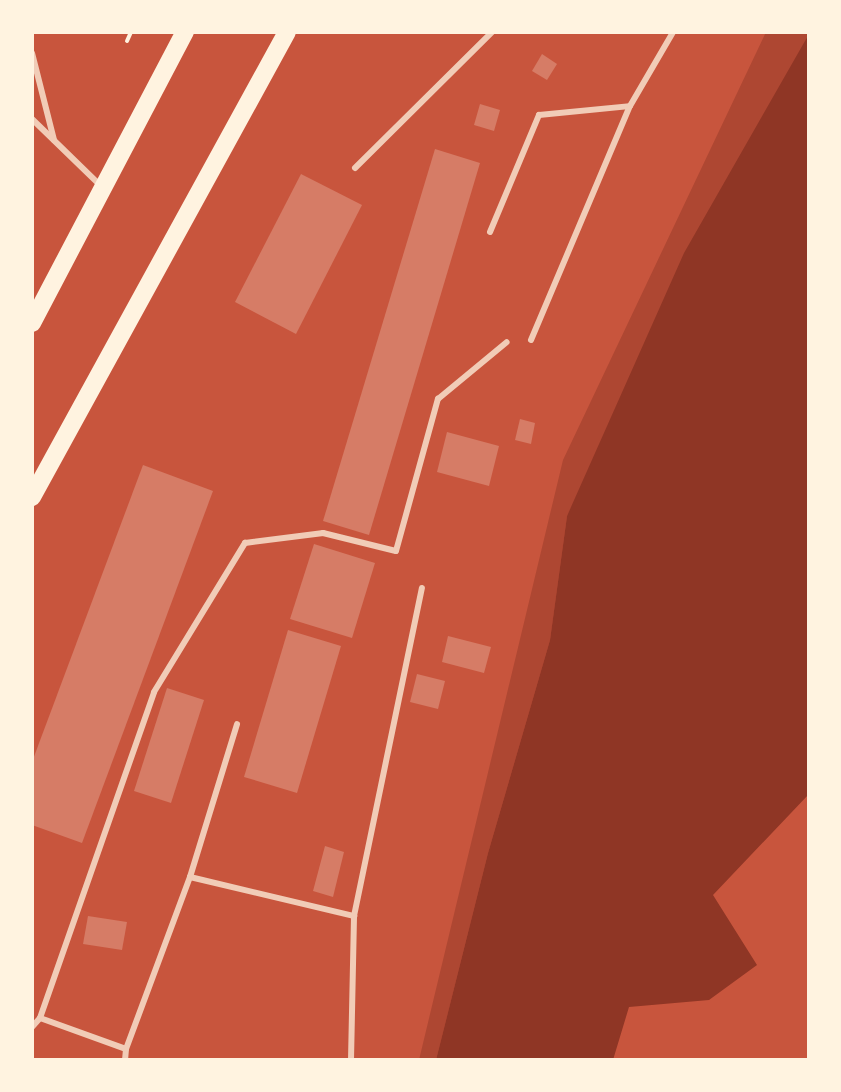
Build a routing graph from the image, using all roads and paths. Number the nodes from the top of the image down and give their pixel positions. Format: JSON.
{"nodes":[{"id":1,"x":131,"y":32,"type":"edge"},
{"id":2,"x":185,"y":32,"type":"edge"},
{"id":3,"x":287,"y":32,"type":"edge"},
{"id":4,"x":492,"y":32,"type":"edge"},
{"id":5,"x":673,"y":32,"type":"edge"},
{"id":6,"x":127,"y":41,"type":"dead end"},
{"id":7,"x":32,"y":53,"type":"edge"},
{"id":8,"x":630,"y":106,"type":"junction"},
{"id":9,"x":32,"y":119,"type":"edge"},
{"id":10,"x":54,"y":140,"type":"junction"},
{"id":11,"x":355,"y":168,"type":"dead end"},
{"id":12,"x":102,"y":186,"type":"junction"},
{"id":13,"x":490,"y":232,"type":"dead end"},
{"id":14,"x":32,"y":323,"type":"edge"},
{"id":15,"x":531,"y":340,"type":"dead end"},
{"id":16,"x":507,"y":342,"type":"dead end"},
{"id":17,"x":32,"y":497,"type":"edge"},
{"id":18,"x":422,"y":588,"type":"dead end"},
{"id":19,"x":237,"y":724,"type":"dead end"},
{"id":20,"x":190,"y":877,"type":"junction"},
{"id":21,"x":354,"y":916,"type":"junction"},
{"id":22,"x":40,"y":1018,"type":"junction"},
{"id":23,"x":32,"y":1027,"type":"edge"},
{"id":24,"x":126,"y":1049,"type":"junction"},
{"id":25,"x":125,"y":1060,"type":"edge"},
{"id":26,"x":351,"y":1060,"type":"edge"}],
"edges":[{"from":1,"to":6,"type":"path"},
{"from":2,"to":12,"type":"main road"},
{"from":3,"to":17,"type":"main road"},
{"from":4,"to":11,"type":"lane"},
{"from":5,"to":8,"type":"lane"},
{"from":7,"to":10,"type":"lane"},
{"from":8,"to":13,"type":"lane"},
{"from":8,"to":15,"type":"lane"},
{"from":9,"to":10,"type":"lane"},
{"from":10,"to":12,"type":"lane"},
{"from":12,"to":14,"type":"main road"},
{"from":16,"to":22,"type":"lane"},
{"from":18,"to":21,"type":"lane"},
{"from":19,"to":20,"type":"lane"},
{"from":20,"to":21,"type":"lane"},
{"from":20,"to":24,"type":"lane"},
{"from":21,"to":26,"type":"lane"},
{"from":22,"to":23,"type":"lane"},
{"from":22,"to":24,"type":"lane"},
{"from":24,"to":25,"type":"lane"}]}
